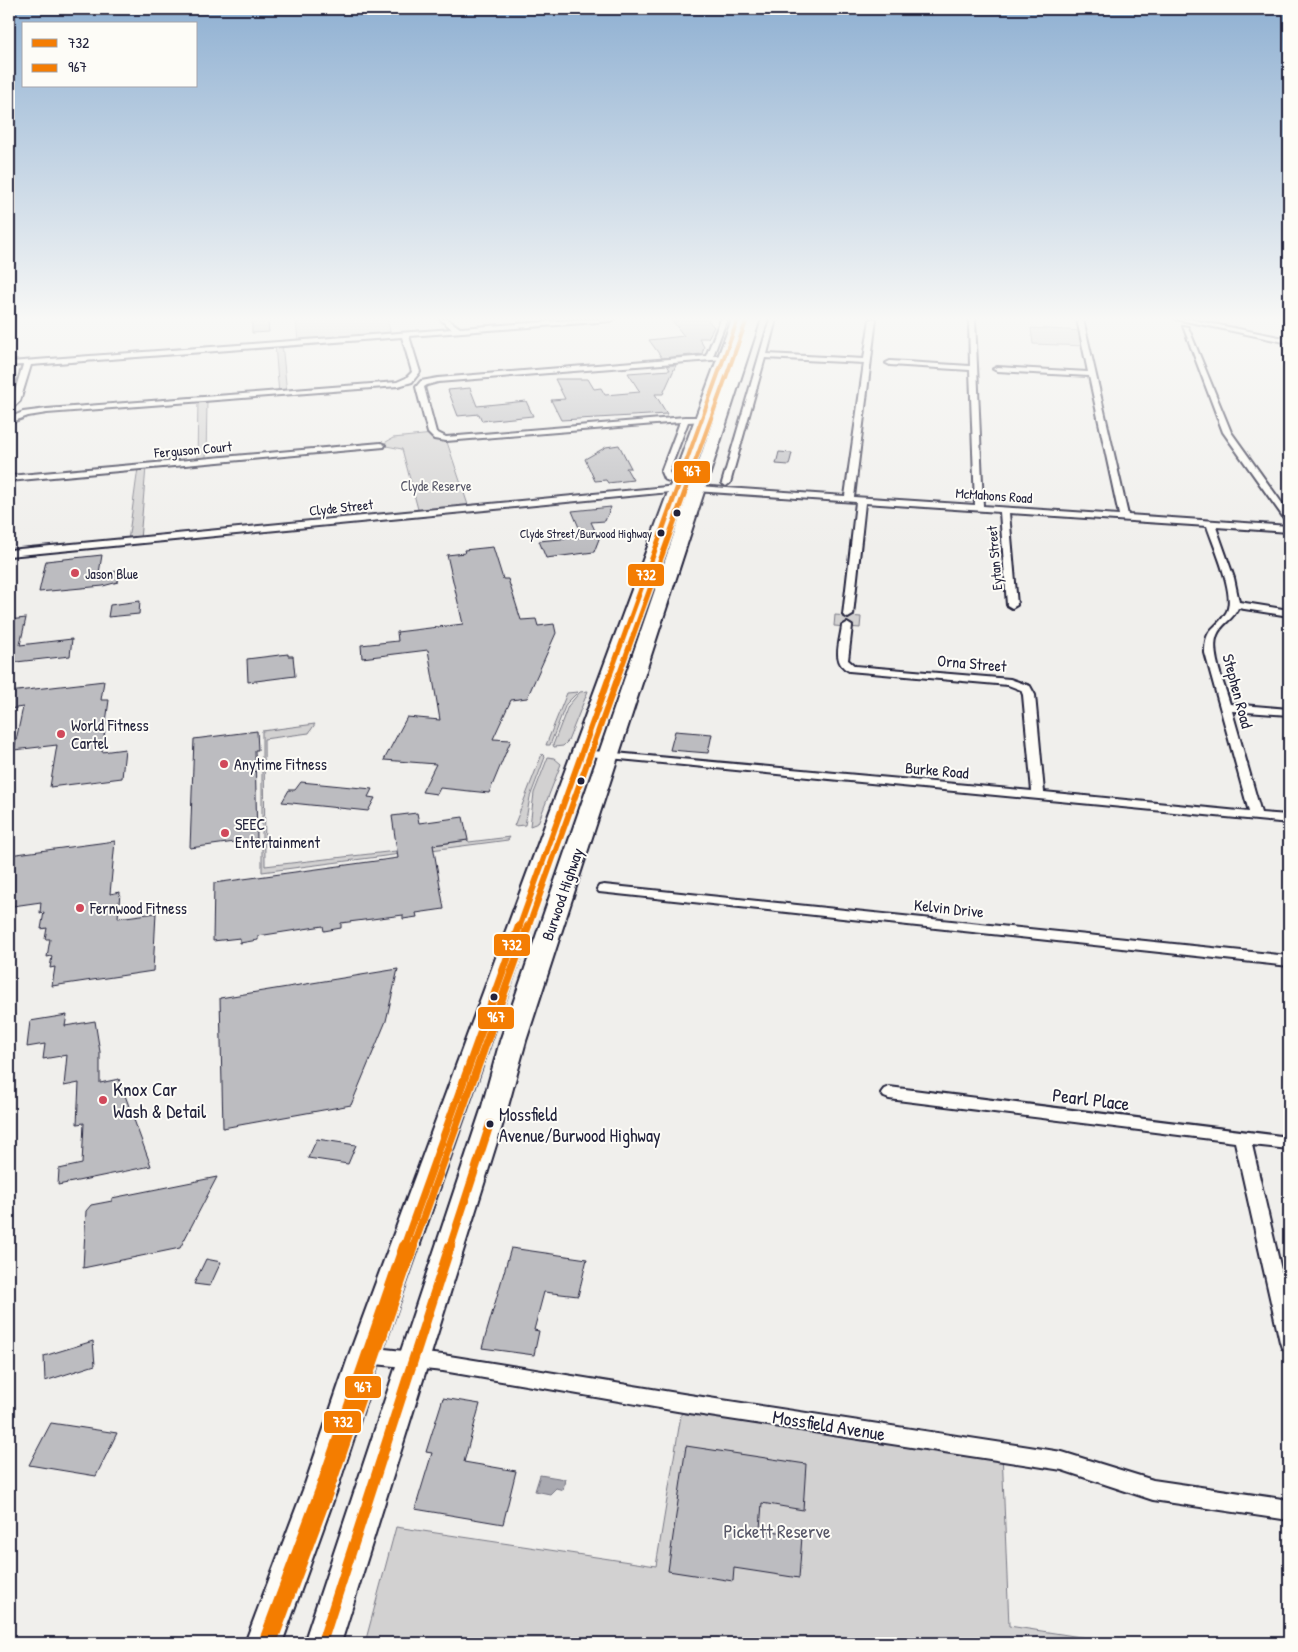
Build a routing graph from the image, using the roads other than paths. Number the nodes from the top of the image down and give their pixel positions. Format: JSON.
{"nodes":[{"id":1,"x":18,"y":396,"type":"edge"},
{"id":2,"x":241,"y":396,"type":"edge"},
{"id":3,"x":422,"y":396,"type":"edge"},
{"id":4,"x":702,"y":396,"type":"edge"},
{"id":5,"x":722,"y":396,"type":"edge"},
{"id":6,"x":751,"y":396,"type":"edge"},
{"id":7,"x":862,"y":396,"type":"edge"},
{"id":8,"x":975,"y":396,"type":"edge"},
{"id":9,"x":1097,"y":396,"type":"edge"},
{"id":10,"x":1212,"y":396,"type":"edge"},
{"id":11,"x":9,"y":409,"type":"edge"},
{"id":12,"x":693,"y":419,"type":"junction"},
{"id":13,"x":9,"y":420,"type":"edge"},
{"id":14,"x":381,"y":445,"type":"dead end"},
{"id":15,"x":9,"y":479,"type":"edge"},
{"id":16,"x":726,"y":483,"type":"dead end"},
{"id":17,"x":684,"y":487,"type":"junction"},
{"id":18,"x":849,"y":499,"type":"junction"},
{"id":19,"x":861,"y":500,"type":"junction"},
{"id":20,"x":979,"y":508,"type":"junction"},
{"id":21,"x":1004,"y":509,"type":"junction"},
{"id":22,"x":1124,"y":517,"type":"junction"},
{"id":23,"x":1289,"y":519,"type":"edge"},
{"id":24,"x":1210,"y":523,"type":"junction"},
{"id":25,"x":1289,"y":528,"type":"edge"},
{"id":26,"x":9,"y":553,"type":"edge"},
{"id":27,"x":1234,"y":604,"type":"junction"},
{"id":28,"x":1012,"y":605,"type":"dead end"},
{"id":29,"x":1289,"y":613,"type":"edge"},
{"id":30,"x":1225,"y":707,"type":"junction"},
{"id":31,"x":1289,"y":712,"type":"edge"},
{"id":32,"x":595,"y":754,"type":"junction"},
{"id":33,"x":1038,"y":795,"type":"junction"},
{"id":34,"x":1256,"y":816,"type":"junction"},
{"id":35,"x":1289,"y":820,"type":"edge"},
{"id":36,"x":604,"y":889,"type":"dead end"},
{"id":37,"x":1289,"y":962,"type":"edge"},
{"id":38,"x":889,"y":1094,"type":"dead end"},
{"id":39,"x":1242,"y":1137,"type":"junction"},
{"id":40,"x":1289,"y":1143,"type":"edge"},
{"id":41,"x":1289,"y":1342,"type":"edge"},
{"id":42,"x":365,"y":1355,"type":"junction"},
{"id":43,"x":412,"y":1359,"type":"junction"},
{"id":44,"x":1289,"y":1510,"type":"edge"},
{"id":45,"x":263,"y":1643,"type":"edge"},
{"id":46,"x":322,"y":1643,"type":"edge"}],
"edges":[{"from":1,"to":11,"type":"street"},
{"from":2,"to":13,"type":"street"},
{"from":3,"to":12,"type":"street"},
{"from":4,"to":12,"type":"highway","name":"Burwood Highway"},
{"from":5,"to":17,"type":"highway","name":"Burwood Highway"},
{"from":6,"to":16,"type":"street"},
{"from":7,"to":18,"type":"street"},
{"from":8,"to":20,"type":"street"},
{"from":9,"to":22,"type":"street"},
{"from":10,"to":23,"type":"street"},
{"from":12,"to":17,"type":"highway","name":"Burwood Highway"},
{"from":14,"to":15,"type":"street","name":"Ferguson Court"},
{"from":17,"to":18,"type":"street","name":"McMahons Road"},
{"from":17,"to":26,"type":"street","name":"Clyde Street"},
{"from":17,"to":32,"type":"highway","name":"Burwood Highway"},
{"from":18,"to":19,"type":"street","name":"McMahons Road"},
{"from":19,"to":20,"type":"street","name":"McMahons Road"},
{"from":19,"to":33,"type":"street","name":"Orna Street"},
{"from":20,"to":21,"type":"street","name":"McMahons Road"},
{"from":21,"to":22,"type":"street","name":"McMahons Road"},
{"from":21,"to":28,"type":"street","name":"Eytan Street"},
{"from":22,"to":24,"type":"street","name":"McMahons Road"},
{"from":24,"to":25,"type":"street","name":"McMahons Road"},
{"from":24,"to":27,"type":"street"},
{"from":27,"to":29,"type":"street"},
{"from":27,"to":30,"type":"street","name":"Stephen Road"},
{"from":30,"to":31,"type":"street"},
{"from":30,"to":34,"type":"street","name":"Stephen Road"},
{"from":32,"to":33,"type":"street","name":"Burke Road"},
{"from":32,"to":42,"type":"highway","name":"Burwood Highway"},
{"from":32,"to":43,"type":"highway","name":"Burwood Highway"},
{"from":33,"to":34,"type":"street","name":"Burke Road"},
{"from":34,"to":35,"type":"street","name":"Burke Road"},
{"from":36,"to":37,"type":"street","name":"Kelvin Drive"},
{"from":38,"to":39,"type":"street","name":"Pearl Place"},
{"from":39,"to":40,"type":"street","name":"Pearl Place"},
{"from":39,"to":41,"type":"street"},
{"from":42,"to":43,"type":"street","name":"Mossfield Avenue"},
{"from":42,"to":45,"type":"highway","name":"Burwood Highway"},
{"from":43,"to":44,"type":"street","name":"Mossfield Avenue"},
{"from":43,"to":46,"type":"highway","name":"Burwood Highway"}]}
